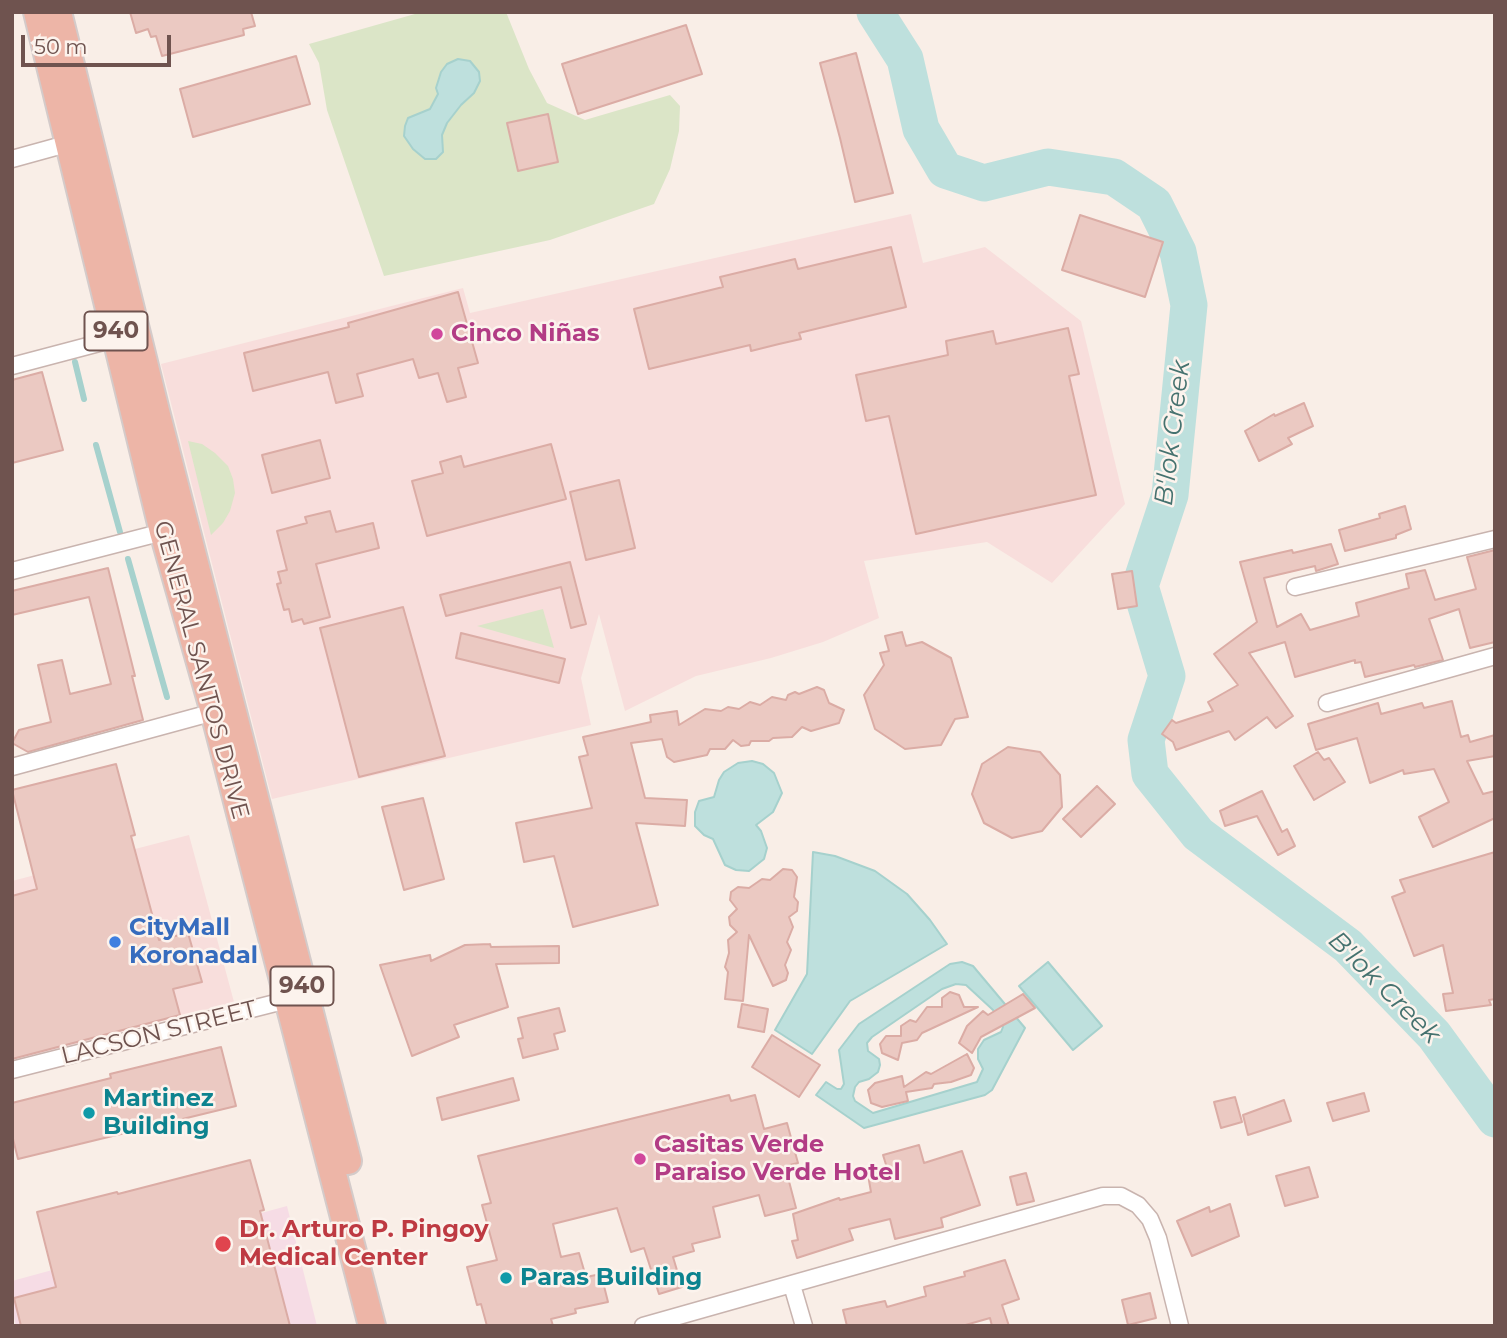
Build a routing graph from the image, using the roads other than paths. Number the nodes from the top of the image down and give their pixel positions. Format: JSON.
{"nodes":[{"id":1,"x":37,"y":12,"type":"edge"},
{"id":2,"x":58,"y":12,"type":"edge"},
{"id":3,"x":70,"y":143,"type":"junction"},
{"id":4,"x":12,"y":159,"type":"edge"},
{"id":5,"x":118,"y":338,"type":"junction"},
{"id":6,"x":12,"y":366,"type":"edge"},
{"id":7,"x":163,"y":532,"type":"junction"},
{"id":8,"x":1495,"y":539,"type":"edge"},
{"id":9,"x":12,"y":571,"type":"edge"},
{"id":10,"x":1295,"y":587,"type":"dead end"},
{"id":11,"x":1495,"y":656,"type":"edge"},
{"id":12,"x":1326,"y":703,"type":"dead end"},
{"id":13,"x":214,"y":712,"type":"junction"},
{"id":14,"x":12,"y":767,"type":"edge"},
{"id":15,"x":296,"y":998,"type":"junction"},
{"id":16,"x":12,"y":1070,"type":"edge"},
{"id":17,"x":792,"y":1285,"type":"junction"},
{"id":18,"x":372,"y":1326,"type":"edge"},
{"id":19,"x":390,"y":1326,"type":"edge"},
{"id":20,"x":642,"y":1326,"type":"edge"},
{"id":21,"x":804,"y":1326,"type":"edge"},
{"id":22,"x":1180,"y":1326,"type":"edge"}],
"edges":[{"from":1,"to":3,"type":"highway","name":"GENERAL SANTOS DRIVE","number":"940"},
{"from":2,"to":15,"type":"highway","name":"GENERAL SANTOS DRIVE","number":"940"},
{"from":3,"to":4,"type":"street"},
{"from":3,"to":5,"type":"highway","name":"GENERAL SANTOS DRIVE","number":"940"},
{"from":5,"to":6,"type":"street"},
{"from":5,"to":7,"type":"highway","name":"GENERAL SANTOS DRIVE","number":"940"},
{"from":7,"to":9,"type":"street"},
{"from":7,"to":13,"type":"highway","name":"GENERAL SANTOS DRIVE","number":"940"},
{"from":8,"to":10,"type":"street"},
{"from":11,"to":12,"type":"street"},
{"from":13,"to":14,"type":"street"},
{"from":13,"to":15,"type":"highway","name":"GENERAL SANTOS DRIVE","number":"940"},
{"from":15,"to":16,"type":"street","name":"LACSON STREET"},
{"from":15,"to":18,"type":"highway","name":"GENERAL SANTOS DRIVE","number":"940"},
{"from":15,"to":19,"type":"highway","name":"GENERAL SANTOS DRIVE","number":"940"},
{"from":17,"to":20,"type":"street"},
{"from":17,"to":21,"type":"street"},
{"from":17,"to":22,"type":"street"}]}
